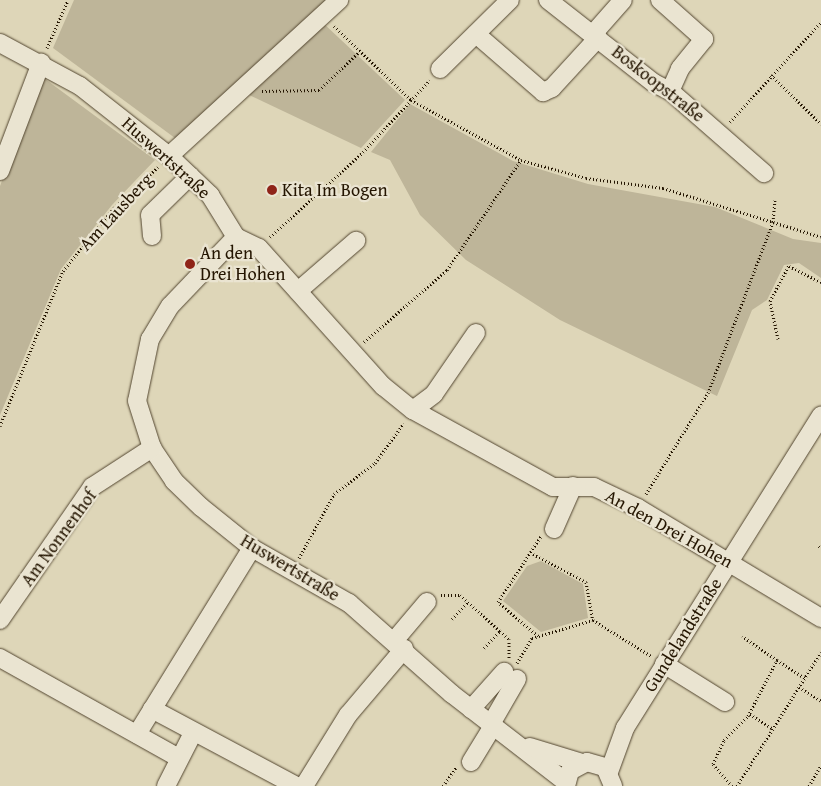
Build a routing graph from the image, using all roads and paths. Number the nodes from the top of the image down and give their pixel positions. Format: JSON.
{"nodes":[{"id":1,"x":68,"y":0,"type":"edge"},
{"id":2,"x":339,"y":0,"type":"edge"},
{"id":3,"x":510,"y":0,"type":"edge"},
{"id":4,"x":548,"y":0,"type":"edge"},
{"id":5,"x":623,"y":0,"type":"edge"},
{"id":6,"x":660,"y":0,"type":"edge"},
{"id":7,"x":324,"y":14,"type":"junction"},
{"id":8,"x":821,"y":22,"type":"edge"},
{"id":9,"x":476,"y":34,"type":"junction"},
{"id":10,"x":596,"y":36,"type":"junction"},
{"id":11,"x":0,"y":42,"type":"edge"},
{"id":12,"x":358,"y":53,"type":"junction"},
{"id":13,"x":41,"y":63,"type":"junction"},
{"id":14,"x":440,"y":69,"type":"joint"},
{"id":15,"x":771,"y":75,"type":"junction"},
{"id":16,"x":245,"y":86,"type":"junction"},
{"id":17,"x":670,"y":91,"type":"junction"},
{"id":18,"x":410,"y":100,"type":"junction"},
{"id":19,"x":821,"y":124,"type":"edge"},
{"id":20,"x":721,"y":135,"type":"junction"},
{"id":21,"x":169,"y":156,"type":"junction"},
{"id":22,"x":521,"y":160,"type":"junction"},
{"id":23,"x":0,"y":170,"type":"edge"},
{"id":24,"x":764,"y":173,"type":"dead end"},
{"id":25,"x":190,"y":176,"type":"junction"},
{"id":26,"x":775,"y":200,"type":"dead end"},
{"id":27,"x":773,"y":222,"type":"junction"},
{"id":28,"x":152,"y":236,"type":"dead end"},
{"id":29,"x":236,"y":237,"type":"junction"},
{"id":30,"x":821,"y":237,"type":"edge"},
{"id":31,"x":356,"y":241,"type":"dead end"},
{"id":32,"x":259,"y":248,"type":"junction"},
{"id":33,"x":821,"y":282,"type":"edge"},
{"id":34,"x":298,"y":291,"type":"junction"},
{"id":35,"x":476,"y":332,"type":"dead end"},
{"id":36,"x":778,"y":339,"type":"dead end"},
{"id":37,"x":352,"y":352,"type":"junction"},
{"id":38,"x":413,"y":410,"type":"junction"},
{"id":39,"x":821,"y":415,"type":"edge"},
{"id":40,"x":0,"y":426,"type":"edge"},
{"id":41,"x":152,"y":448,"type":"junction"},
{"id":42,"x":573,"y":486,"type":"junction"},
{"id":43,"x":638,"y":508,"type":"junction"},
{"id":44,"x":549,"y":529,"type":"joint"},
{"id":45,"x":252,"y":548,"type":"junction"},
{"id":46,"x":533,"y":554,"type":"junction"},
{"id":47,"x":730,"y":562,"type":"junction"},
{"id":48,"x":293,"y":570,"type":"junction"},
{"id":49,"x":431,"y":599,"type":"joint"},
{"id":50,"x":468,"y":602,"type":"junction"},
{"id":51,"x":821,"y":618,"type":"edge"},
{"id":52,"x":0,"y":620,"type":"edge"},
{"id":53,"x":452,"y":620,"type":"dead end"},
{"id":54,"x":593,"y":620,"type":"junction"},
{"id":55,"x":500,"y":631,"type":"junction"},
{"id":56,"x":538,"y":636,"type":"junction"},
{"id":57,"x":742,"y":636,"type":"dead end"},
{"id":58,"x":399,"y":645,"type":"junction"},
{"id":59,"x":484,"y":648,"type":"dead end"},
{"id":60,"x":821,"y":652,"type":"edge"},
{"id":61,"x":0,"y":658,"type":"edge"},
{"id":62,"x":658,"y":660,"type":"junction"},
{"id":63,"x":776,"y":660,"type":"junction"},
{"id":64,"x":804,"y":678,"type":"junction"},
{"id":65,"x":799,"y":687,"type":"junction"},
{"id":66,"x":821,"y":701,"type":"edge"},
{"id":67,"x":725,"y":702,"type":"dead end"},
{"id":68,"x":471,"y":709,"type":"junction"},
{"id":69,"x":152,"y":710,"type":"junction"},
{"id":70,"x":750,"y":714,"type":"junction"},
{"id":71,"x":492,"y":725,"type":"junction"},
{"id":72,"x":625,"y":728,"type":"junction"},
{"id":73,"x":773,"y":729,"type":"junction"},
{"id":74,"x":193,"y":733,"type":"junction"},
{"id":75,"x":137,"y":734,"type":"junction"},
{"id":76,"x":523,"y":744,"type":"junction"},
{"id":77,"x":179,"y":758,"type":"junction"},
{"id":78,"x":471,"y":762,"type":"dead end"},
{"id":79,"x":588,"y":763,"type":"junction"},
{"id":80,"x":821,"y":766,"type":"edge"},
{"id":81,"x":611,"y":779,"type":"edge"},
{"id":82,"x":566,"y":784,"type":"edge"},
{"id":83,"x":166,"y":786,"type":"edge"},
{"id":84,"x":296,"y":786,"type":"edge"},
{"id":85,"x":304,"y":786,"type":"edge"},
{"id":86,"x":732,"y":786,"type":"edge"},
{"id":87,"x":738,"y":786,"type":"edge"},
{"id":88,"x":809,"y":786,"type":"edge"}],
"edges":[{"from":1,"to":13,"type":"path"},
{"from":2,"to":7,"type":"street"},
{"from":3,"to":9,"type":"street"},
{"from":4,"to":10,"type":"street","name":"Boskoopstraße"},
{"from":5,"to":10,"type":"street"},
{"from":6,"to":17,"type":"street"},
{"from":7,"to":12,"type":"path"},
{"from":7,"to":16,"type":"street"},
{"from":8,"to":15,"type":"path"},
{"from":9,"to":10,"type":"street"},
{"from":9,"to":14,"type":"street"},
{"from":10,"to":17,"type":"street","name":"Boskoopstraße"},
{"from":11,"to":13,"type":"street","name":"Huswertstraße"},
{"from":12,"to":16,"type":"path"},
{"from":12,"to":18,"type":"path"},
{"from":13,"to":21,"type":"street","name":"Huswertstraße"},
{"from":13,"to":23,"type":"street"},
{"from":14,"to":18,"type":"path"},
{"from":15,"to":19,"type":"path"},
{"from":15,"to":20,"type":"path"},
{"from":16,"to":21,"type":"street"},
{"from":17,"to":20,"type":"street","name":"Boskoopstraße"},
{"from":18,"to":22,"type":"path"},
{"from":18,"to":32,"type":"path"},
{"from":20,"to":24,"type":"street","name":"Boskoopstraße"},
{"from":21,"to":25,"type":"street","name":"Huswertstraße"},
{"from":21,"to":40,"type":"path","name":"Am Lausberg"},
{"from":22,"to":27,"type":"path"},
{"from":22,"to":37,"type":"path"},
{"from":25,"to":28,"type":"street"},
{"from":25,"to":29,"type":"street","name":"Huswertstraße"},
{"from":26,"to":27,"type":"path"},
{"from":27,"to":30,"type":"path"},
{"from":27,"to":43,"type":"path"},
{"from":29,"to":32,"type":"street","name":"An den Drei Hohen"},
{"from":29,"to":41,"type":"street","name":"Huswertstraße"},
{"from":31,"to":34,"type":"street"},
{"from":32,"to":34,"type":"street","name":"An den Drei Hohen"},
{"from":33,"to":36,"type":"path"},
{"from":34,"to":37,"type":"street","name":"An den Drei Hohen"},
{"from":35,"to":38,"type":"street"},
{"from":37,"to":38,"type":"street","name":"An den Drei Hohen"},
{"from":38,"to":42,"type":"street","name":"An den Drei Hohen"},
{"from":38,"to":48,"type":"path"},
{"from":39,"to":47,"type":"street","name":"Gundelandstraße"},
{"from":41,"to":45,"type":"street","name":"Huswertstraße"},
{"from":41,"to":52,"type":"street","name":"Am Nonnenhof"},
{"from":42,"to":43,"type":"street","name":"An den Drei Hohen"},
{"from":42,"to":44,"type":"street"},
{"from":43,"to":47,"type":"street","name":"An den Drei Hohen"},
{"from":44,"to":46,"type":"path"},
{"from":45,"to":48,"type":"street","name":"Huswertstraße"},
{"from":45,"to":69,"type":"street"},
{"from":46,"to":54,"type":"path"},
{"from":46,"to":56,"type":"path"},
{"from":47,"to":51,"type":"street","name":"An den Drei Hohen"},
{"from":47,"to":62,"type":"street","name":"Gundelandstraße"},
{"from":48,"to":58,"type":"street","name":"Huswertstraße"},
{"from":49,"to":50,"type":"path"},
{"from":49,"to":58,"type":"street"},
{"from":50,"to":53,"type":"path"},
{"from":50,"to":55,"type":"path"},
{"from":54,"to":56,"type":"path"},
{"from":54,"to":62,"type":"path"},
{"from":55,"to":56,"type":"path"},
{"from":55,"to":59,"type":"path"},
{"from":57,"to":63,"type":"path"},
{"from":58,"to":68,"type":"street","name":"Huswertstraße"},
{"from":58,"to":85,"type":"street"},
{"from":60,"to":64,"type":"path"},
{"from":61,"to":75,"type":"street"},
{"from":62,"to":67,"type":"street"},
{"from":62,"to":72,"type":"street","name":"Gundelandstraße"},
{"from":63,"to":64,"type":"path"},
{"from":63,"to":70,"type":"path"},
{"from":64,"to":65,"type":"path"},
{"from":65,"to":66,"type":"path"},
{"from":65,"to":73,"type":"path"},
{"from":68,"to":71,"type":"street","name":"Huswertstraße"},
{"from":68,"to":71,"type":"street"},
{"from":69,"to":74,"type":"street"},
{"from":69,"to":75,"type":"street"},
{"from":70,"to":73,"type":"path"},
{"from":70,"to":86,"type":"path"},
{"from":71,"to":76,"type":"street","name":"Huswertstraße"},
{"from":71,"to":78,"type":"street"},
{"from":72,"to":79,"type":"street","name":"Gundelandstraße"},
{"from":72,"to":81,"type":"street","name":"Gundelandstraße"},
{"from":73,"to":87,"type":"path"},
{"from":74,"to":77,"type":"street"},
{"from":74,"to":84,"type":"street"},
{"from":75,"to":77,"type":"street"},
{"from":76,"to":79,"type":"street","name":"Huswertstraße"},
{"from":76,"to":82,"type":"street","name":"Huswertstraße"},
{"from":77,"to":83,"type":"street"},
{"from":79,"to":81,"type":"street","name":"Huswertstraße"},
{"from":79,"to":82,"type":"street","name":"Gundelandstraße"},
{"from":80,"to":88,"type":"path"}]}
